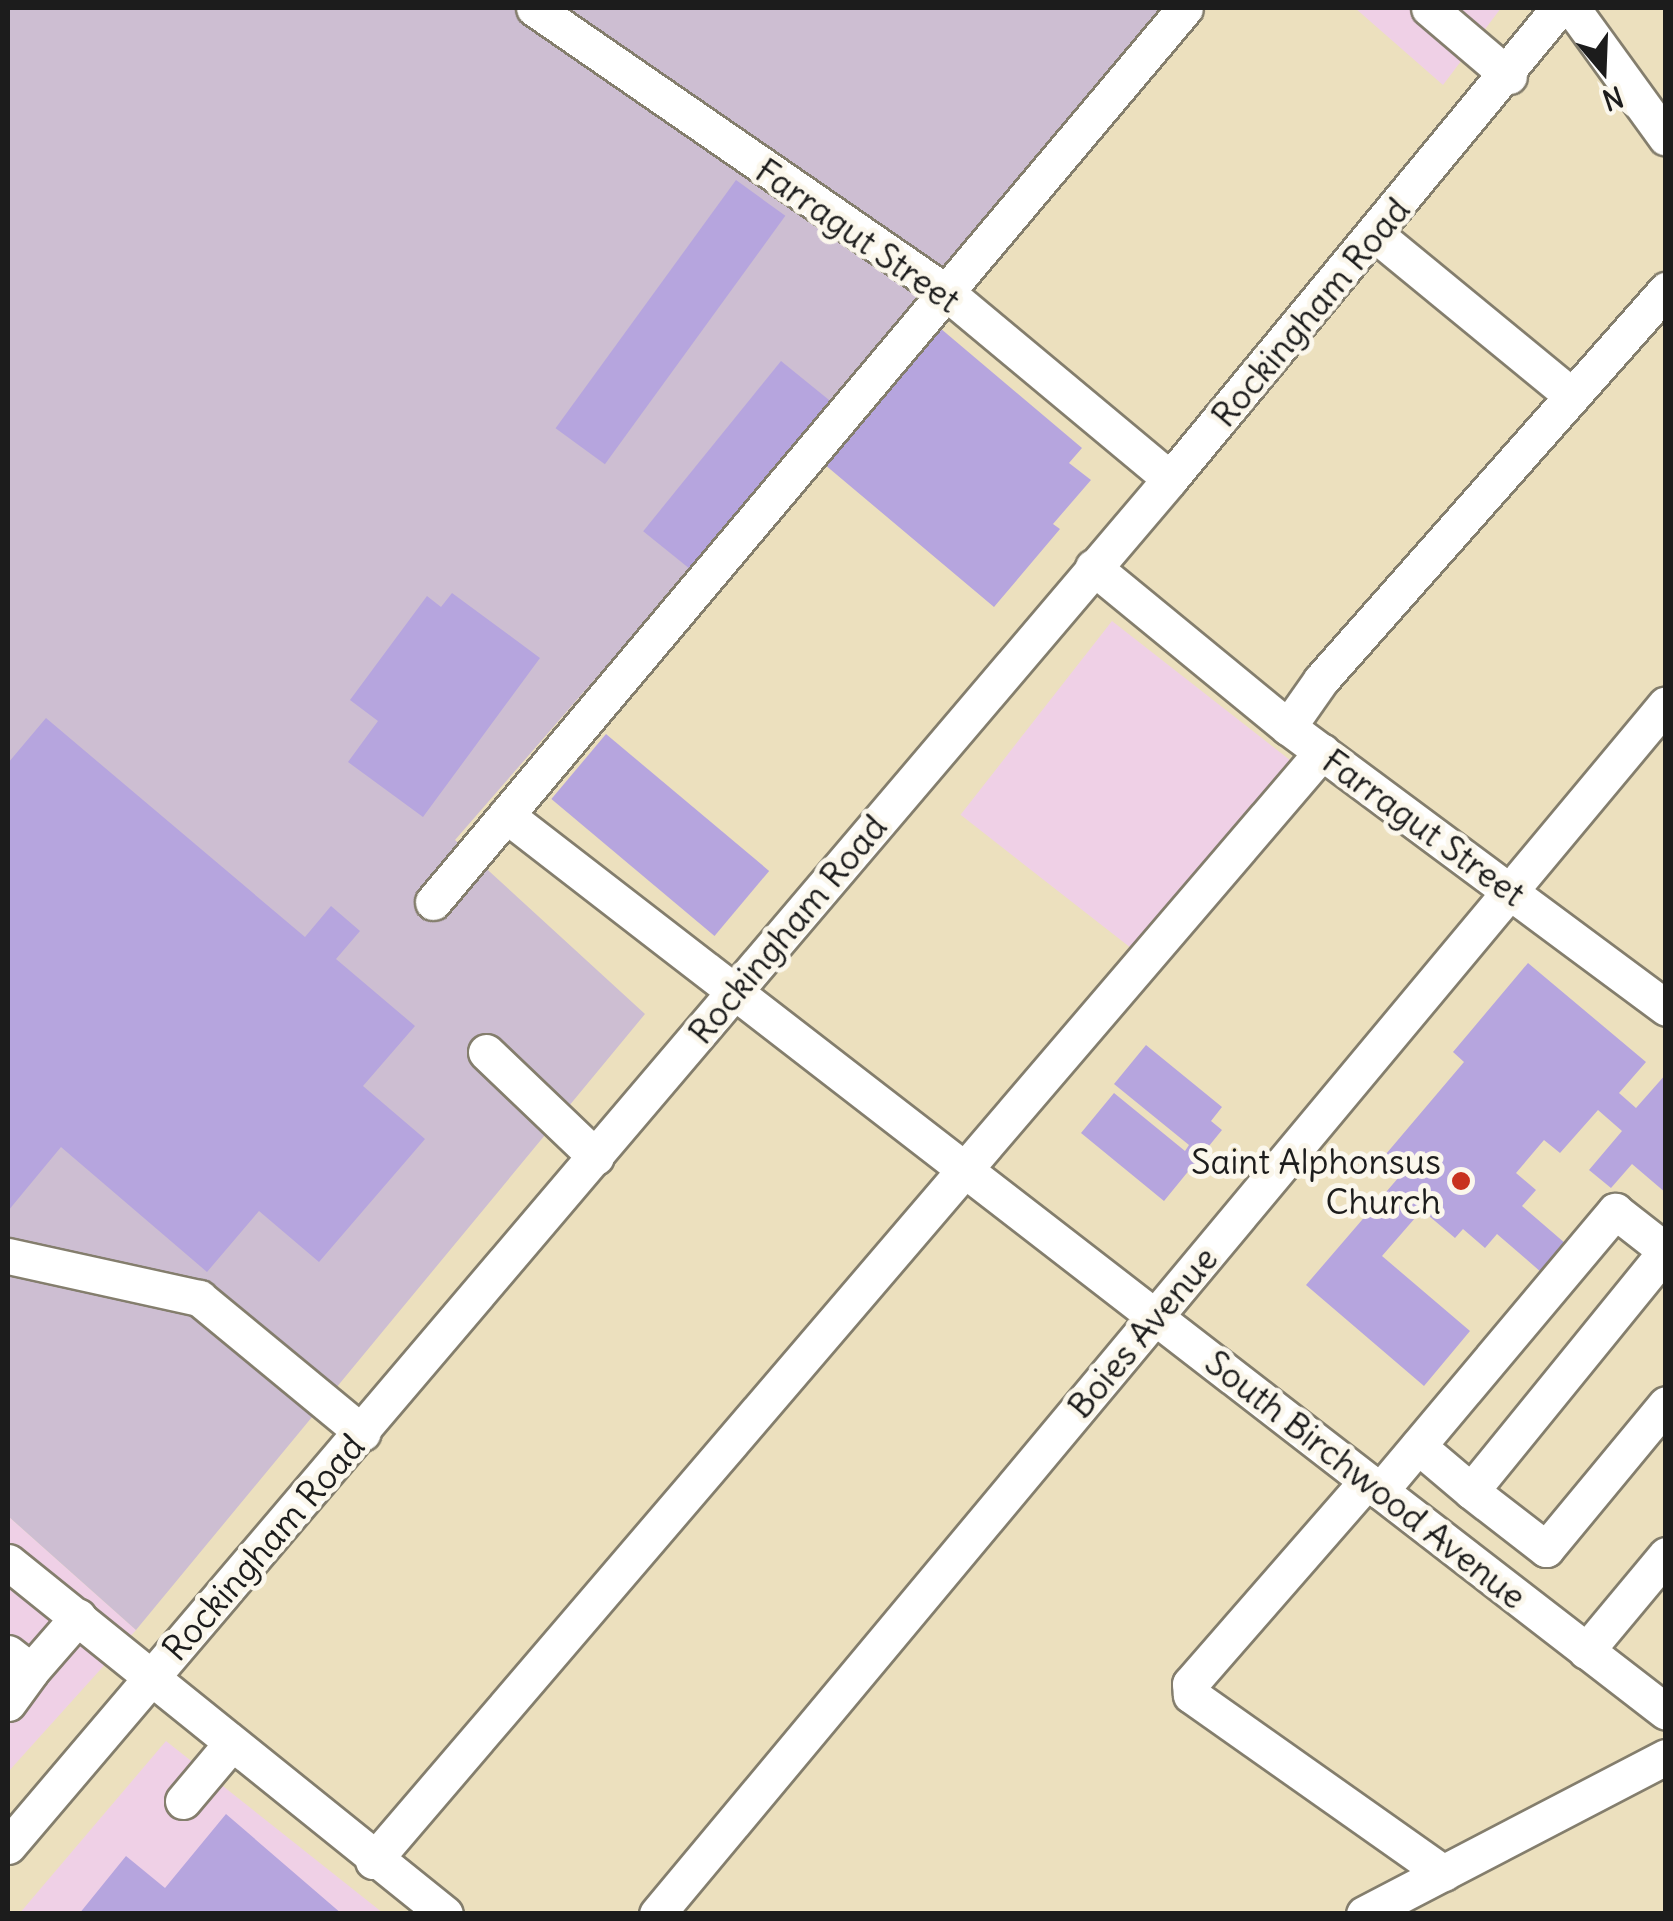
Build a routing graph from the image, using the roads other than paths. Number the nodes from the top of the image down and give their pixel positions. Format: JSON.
{"nodes":[{"id":1,"x":534,"y":8,"type":"edge"},
{"id":2,"x":1186,"y":8,"type":"edge"},
{"id":3,"x":1429,"y":8,"type":"edge"},
{"id":4,"x":1560,"y":8,"type":"edge"},
{"id":5,"x":1572,"y":8,"type":"edge"},
{"id":6,"x":1509,"y":76,"type":"junction"},
{"id":7,"x":1666,"y":138,"type":"edge"},
{"id":8,"x":1375,"y":234,"type":"junction"},
{"id":9,"x":1666,"y":290,"type":"edge"},
{"id":10,"x":947,"y":293,"type":"junction"},
{"id":11,"x":1572,"y":396,"type":"junction"},
{"id":12,"x":1170,"y":479,"type":"junction"},
{"id":13,"x":1093,"y":567,"type":"junction"},
{"id":14,"x":1666,"y":704,"type":"edge"},
{"id":15,"x":1288,"y":728,"type":"junction"},
{"id":16,"x":1322,"y":752,"type":"junction"},
{"id":17,"x":506,"y":815,"type":"junction"},
{"id":18,"x":1510,"y":890,"type":"junction"},
{"id":19,"x":434,"y":902,"type":"dead end"},
{"id":20,"x":736,"y":989,"type":"junction"},
{"id":21,"x":1666,"y":1008,"type":"edge"},
{"id":22,"x":486,"y":1052,"type":"dead end"},
{"id":23,"x":596,"y":1157,"type":"junction"},
{"id":24,"x":968,"y":1168,"type":"junction"},
{"id":25,"x":1665,"y":1250,"type":"edge"},
{"id":26,"x":8,"y":1256,"type":"edge"},
{"id":27,"x":1157,"y":1315,"type":"junction"},
{"id":28,"x":1666,"y":1404,"type":"edge"},
{"id":29,"x":364,"y":1433,"type":"junction"},
{"id":30,"x":1418,"y":1446,"type":"junction"},
{"id":31,"x":1374,"y":1486,"type":"junction"},
{"id":32,"x":1471,"y":1491,"type":"junction"},
{"id":33,"x":1666,"y":1555,"type":"edge"},
{"id":34,"x":8,"y":1562,"type":"edge"},
{"id":35,"x":78,"y":1617,"type":"junction"},
{"id":36,"x":1586,"y":1652,"type":"junction"},
{"id":37,"x":20,"y":1662,"type":"edge"},
{"id":38,"x":150,"y":1676,"type":"junction"},
{"id":39,"x":8,"y":1702,"type":"edge"},
{"id":40,"x":1666,"y":1712,"type":"edge"},
{"id":41,"x":230,"y":1744,"type":"junction"},
{"id":42,"x":1666,"y":1757,"type":"edge"},
{"id":43,"x":184,"y":1801,"type":"dead end"},
{"id":44,"x":8,"y":1846,"type":"edge"},
{"id":45,"x":373,"y":1862,"type":"junction"},
{"id":46,"x":1442,"y":1873,"type":"junction"},
{"id":47,"x":444,"y":1914,"type":"edge"},
{"id":48,"x":656,"y":1914,"type":"edge"},
{"id":49,"x":1364,"y":1914,"type":"edge"}],
"edges":[{"from":1,"to":10,"type":"street","name":"Farragut Street"},
{"from":2,"to":10,"type":"street"},
{"from":3,"to":6,"type":"street"},
{"from":4,"to":6,"type":"street","name":"Rockingham Road"},
{"from":5,"to":7,"type":"street"},
{"from":6,"to":8,"type":"street","name":"Rockingham Road"},
{"from":8,"to":11,"type":"street"},
{"from":8,"to":12,"type":"street","name":"Rockingham Road"},
{"from":9,"to":11,"type":"street"},
{"from":10,"to":12,"type":"street","name":"Farragut Street"},
{"from":10,"to":17,"type":"street"},
{"from":11,"to":15,"type":"street"},
{"from":12,"to":13,"type":"street","name":"Rockingham Road"},
{"from":13,"to":15,"type":"street","name":"Farragut Street"},
{"from":13,"to":20,"type":"street","name":"Rockingham Road"},
{"from":14,"to":18,"type":"street","name":"Boies Avenue"},
{"from":15,"to":16,"type":"street","name":"Farragut Street"},
{"from":16,"to":18,"type":"street","name":"Farragut Street"},
{"from":16,"to":24,"type":"street"},
{"from":17,"to":19,"type":"street"},
{"from":17,"to":20,"type":"street","name":"South Birchwood Avenue"},
{"from":18,"to":21,"type":"street","name":"Farragut Street"},
{"from":18,"to":27,"type":"street","name":"Boies Avenue"},
{"from":20,"to":23,"type":"street","name":"Rockingham Road"},
{"from":20,"to":24,"type":"street","name":"South Birchwood Avenue"},
{"from":22,"to":23,"type":"street"},
{"from":23,"to":29,"type":"street","name":"Rockingham Road"},
{"from":24,"to":27,"type":"street","name":"South Birchwood Avenue"},
{"from":24,"to":45,"type":"street"},
{"from":25,"to":30,"type":"street"},
{"from":25,"to":32,"type":"street"},
{"from":26,"to":29,"type":"street"},
{"from":27,"to":31,"type":"street","name":"South Birchwood Avenue"},
{"from":27,"to":48,"type":"street","name":"Boies Avenue"},
{"from":28,"to":32,"type":"street"},
{"from":29,"to":38,"type":"street","name":"Rockingham Road"},
{"from":30,"to":31,"type":"street"},
{"from":30,"to":32,"type":"street"},
{"from":31,"to":36,"type":"street","name":"South Birchwood Avenue"},
{"from":31,"to":46,"type":"street"},
{"from":33,"to":36,"type":"street"},
{"from":34,"to":35,"type":"street"},
{"from":35,"to":37,"type":"street"},
{"from":35,"to":38,"type":"street"},
{"from":36,"to":40,"type":"street","name":"South Birchwood Avenue"},
{"from":37,"to":39,"type":"street"},
{"from":38,"to":41,"type":"street"},
{"from":38,"to":44,"type":"street","name":"Rockingham Road"},
{"from":41,"to":43,"type":"street"},
{"from":41,"to":45,"type":"street"},
{"from":42,"to":46,"type":"street"},
{"from":45,"to":47,"type":"street"},
{"from":46,"to":49,"type":"street"}]}
